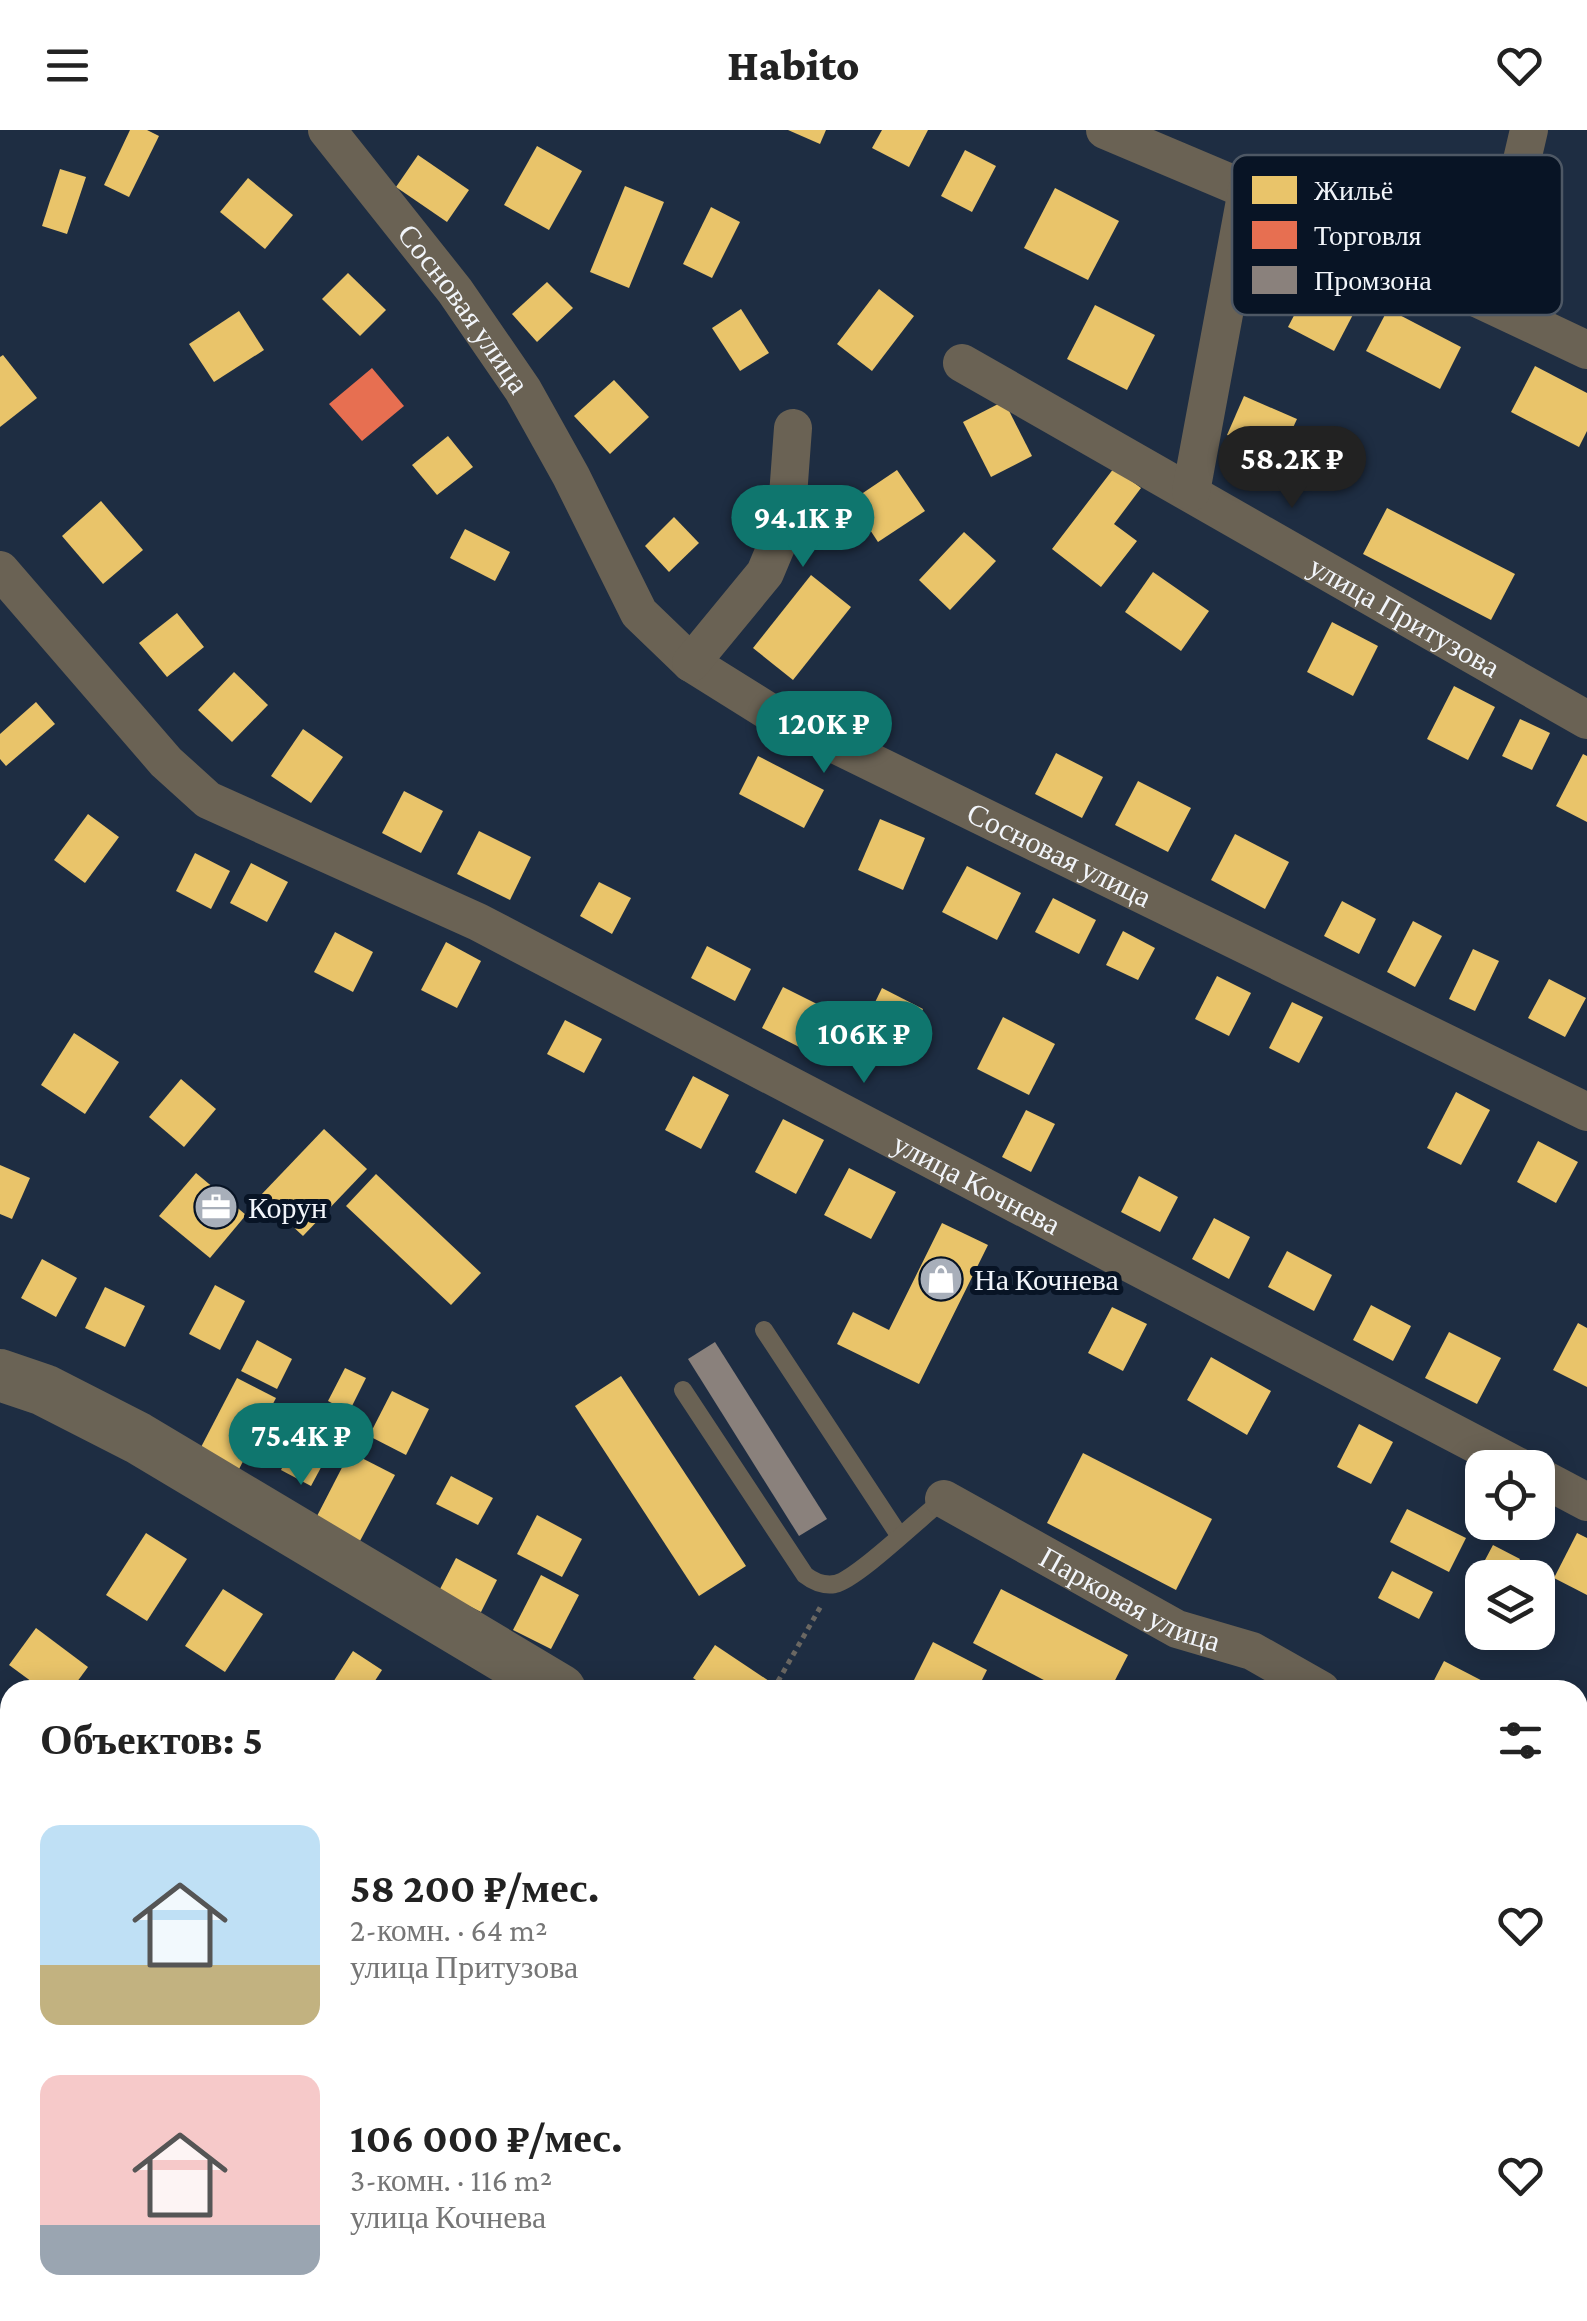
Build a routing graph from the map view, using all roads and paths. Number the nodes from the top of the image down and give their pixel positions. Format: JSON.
{"nodes":[{"id":1,"x":328,"y":130,"type":"edge"},
{"id":2,"x":1104,"y":130,"type":"edge"},
{"id":3,"x":1529,"y":130,"type":"edge"},
{"id":4,"x":1523,"y":155,"type":"edge"},
{"id":5,"x":1232,"y":184,"type":"edge"},
{"id":6,"x":1232,"y":271,"type":"edge"},
{"id":7,"x":1513,"y":315,"type":"edge"},
{"id":8,"x":1587,"y":350,"type":"edge"},
{"id":9,"x":962,"y":362,"type":"dead end"},
{"id":10,"x":793,"y":428,"type":"dead end"},
{"id":11,"x":1191,"y":492,"type":"junction"},
{"id":12,"x":0,"y":570,"type":"edge"},
{"id":13,"x":692,"y":663,"type":"junction"},
{"id":14,"x":1587,"y":720,"type":"edge"},
{"id":15,"x":1587,"y":1112,"type":"edge"},
{"id":16,"x":764,"y":1330,"type":"dead end"},
{"id":17,"x":0,"y":1374,"type":"edge"},
{"id":18,"x":683,"y":1390,"type":"dead end"},
{"id":19,"x":1487,"y":1450,"type":"edge"},
{"id":20,"x":1555,"y":1485,"type":"edge"},
{"id":21,"x":944,"y":1499,"type":"joint"},
{"id":22,"x":1587,"y":1502,"type":"edge"},
{"id":23,"x":899,"y":1535,"type":"junction"},
{"id":24,"x":834,"y":1584,"type":"junction"},
{"id":25,"x":543,"y":1680,"type":"edge"},
{"id":26,"x":778,"y":1680,"type":"edge"},
{"id":27,"x":1303,"y":1680,"type":"edge"}],
"edges":[{"from":1,"to":13,"type":"street","name":"Сосновая улица"},
{"from":2,"to":5,"type":"street"},
{"from":3,"to":4,"type":"street"},
{"from":6,"to":11,"type":"street"},
{"from":7,"to":8,"type":"street"},
{"from":9,"to":11,"type":"street","name":"улица Притузова"},
{"from":10,"to":13,"type":"street"},
{"from":11,"to":14,"type":"street","name":"улица Притузова"},
{"from":12,"to":19,"type":"street","name":"улица Кочнева"},
{"from":13,"to":15,"type":"street","name":"Сосновая улица"},
{"from":16,"to":23,"type":"lane"},
{"from":17,"to":25,"type":"main road"},
{"from":18,"to":24,"type":"lane"},
{"from":20,"to":22,"type":"street"},
{"from":21,"to":23,"type":"lane"},
{"from":21,"to":27,"type":"street","name":"Парковая улица"},
{"from":23,"to":24,"type":"lane"},
{"from":24,"to":26,"type":"path"}]}
